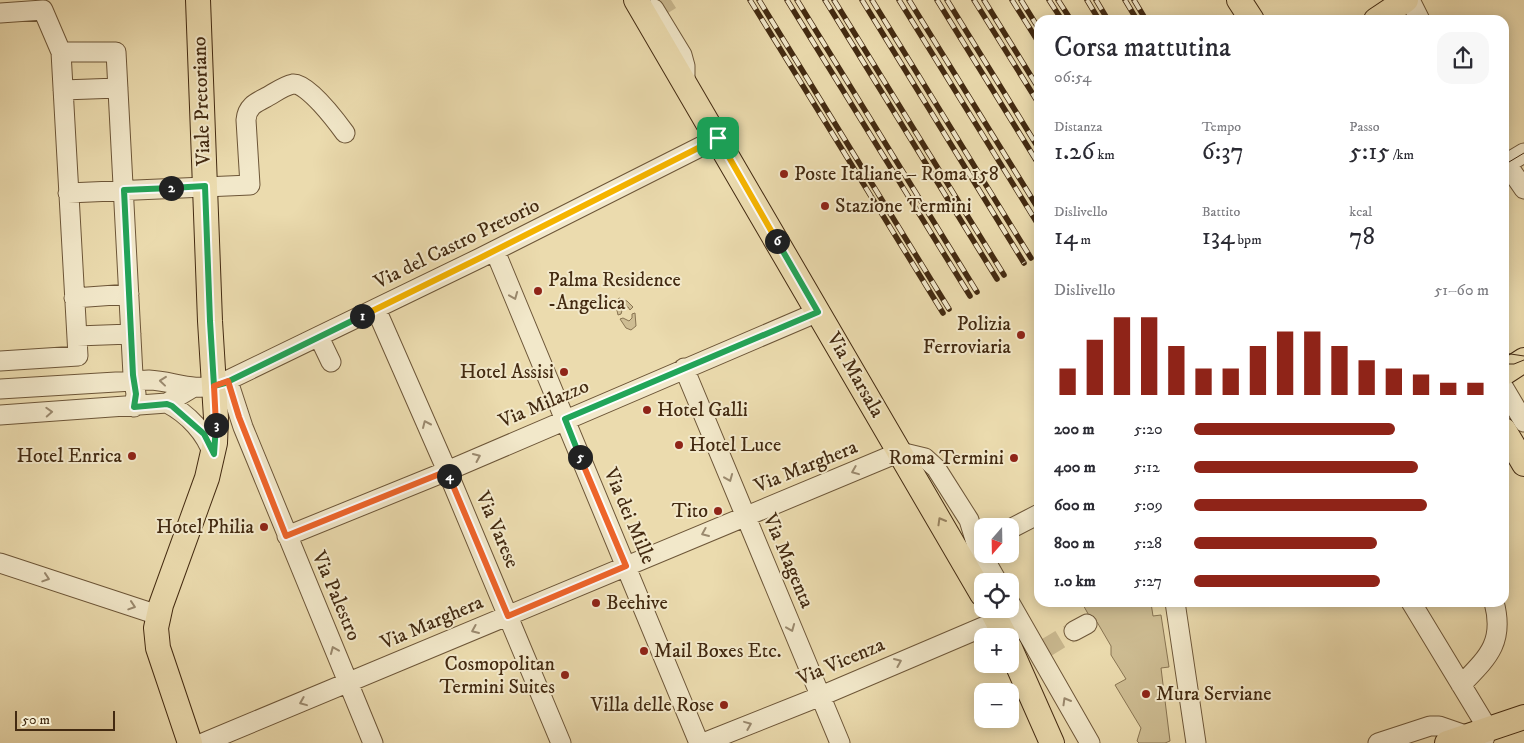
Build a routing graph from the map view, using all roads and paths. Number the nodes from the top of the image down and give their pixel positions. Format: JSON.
{"nodes":[{"id":1,"x":198,"y":0,"type":"edge"},
{"id":2,"x":636,"y":0,"type":"edge"},
{"id":3,"x":649,"y":0,"type":"edge"},
{"id":4,"x":1239,"y":0,"type":"edge"},
{"id":5,"x":1408,"y":0,"type":"edge"},
{"id":6,"x":0,"y":13,"type":"edge"},
{"id":7,"x":1249,"y":15,"type":"edge"},
{"id":8,"x":1384,"y":15,"type":"edge"},
{"id":9,"x":1417,"y":15,"type":"edge"},
{"id":10,"x":61,"y":52,"type":"junction"},
{"id":11,"x":685,"y":82,"type":"junction"},
{"id":12,"x":118,"y":88,"type":"junction"},
{"id":13,"x":63,"y":90,"type":"junction"},
{"id":14,"x":345,"y":133,"type":"dead end"},
{"id":15,"x":718,"y":138,"type":"junction"},
{"id":16,"x":1524,"y":153,"type":"edge"},
{"id":17,"x":1509,"y":161,"type":"edge"},
{"id":18,"x":1509,"y":168,"type":"edge"},
{"id":19,"x":205,"y":186,"type":"junction"},
{"id":20,"x":1524,"y":189,"type":"edge"},
{"id":21,"x":124,"y":190,"type":"junction"},
{"id":22,"x":68,"y":193,"type":"junction"},
{"id":23,"x":495,"y":251,"type":"junction"},
{"id":24,"x":129,"y":294,"type":"junction"},
{"id":25,"x":74,"y":298,"type":"junction"},
{"id":26,"x":376,"y":309,"type":"junction"},
{"id":27,"x":818,"y":312,"type":"junction"},
{"id":28,"x":131,"y":334,"type":"junction"},
{"id":29,"x":77,"y":336,"type":"junction"},
{"id":30,"x":319,"y":337,"type":"junction"},
{"id":31,"x":1524,"y":360,"type":"edge"},
{"id":32,"x":0,"y":361,"type":"edge"},
{"id":33,"x":332,"y":362,"type":"dead end"},
{"id":34,"x":684,"y":368,"type":"junction"},
{"id":35,"x":1509,"y":370,"type":"edge"},
{"id":36,"x":133,"y":381,"type":"junction"},
{"id":37,"x":212,"y":385,"type":"junction"},
{"id":38,"x":0,"y":389,"type":"edge"},
{"id":39,"x":1509,"y":396,"type":"edge"},
{"id":40,"x":167,"y":404,"type":"junction"},
{"id":41,"x":134,"y":407,"type":"junction"},
{"id":42,"x":0,"y":414,"type":"edge"},
{"id":43,"x":565,"y":419,"type":"junction"},
{"id":44,"x":1524,"y":422,"type":"edge"},
{"id":45,"x":1509,"y":438,"type":"edge"},
{"id":46,"x":900,"y":452,"type":"junction"},
{"id":47,"x":214,"y":454,"type":"junction"},
{"id":48,"x":1524,"y":464,"type":"edge"},
{"id":49,"x":447,"y":471,"type":"junction"},
{"id":50,"x":745,"y":516,"type":"junction"},
{"id":51,"x":1034,"y":517,"type":"edge"},
{"id":52,"x":1019,"y":524,"type":"edge"},
{"id":53,"x":286,"y":536,"type":"junction"},
{"id":54,"x":973,"y":548,"type":"edge"},
{"id":55,"x":0,"y":563,"type":"edge"},
{"id":56,"x":626,"y":566,"type":"junction"},
{"id":57,"x":978,"y":573,"type":"edge"},
{"id":58,"x":992,"y":573,"type":"edge"},
{"id":59,"x":1176,"y":607,"type":"edge"},
{"id":60,"x":1414,"y":607,"type":"edge"},
{"id":61,"x":1495,"y":607,"type":"edge"},
{"id":62,"x":158,"y":615,"type":"junction"},
{"id":63,"x":508,"y":616,"type":"junction"},
{"id":64,"x":998,"y":618,"type":"edge"},
{"id":65,"x":1001,"y":618,"type":"edge"},
{"id":66,"x":1041,"y":651,"type":"junction"},
{"id":67,"x":1019,"y":655,"type":"edge"},
{"id":68,"x":1019,"y":668,"type":"edge"},
{"id":69,"x":348,"y":683,"type":"junction"},
{"id":70,"x":1461,"y":685,"type":"junction"},
{"id":71,"x":821,"y":696,"type":"junction"},
{"id":72,"x":1032,"y":698,"type":"junction"},
{"id":73,"x":1524,"y":717,"type":"edge"},
{"id":74,"x":1471,"y":738,"type":"edge"},
{"id":75,"x":190,"y":743,"type":"edge"},
{"id":76,"x":203,"y":743,"type":"edge"},
{"id":77,"x":373,"y":743,"type":"edge"},
{"id":78,"x":561,"y":743,"type":"edge"},
{"id":79,"x":701,"y":743,"type":"edge"},
{"id":80,"x":840,"y":743,"type":"edge"},
{"id":81,"x":1052,"y":743,"type":"edge"},
{"id":82,"x":1065,"y":743,"type":"edge"},
{"id":83,"x":1090,"y":743,"type":"edge"},
{"id":84,"x":1196,"y":743,"type":"edge"},
{"id":85,"x":1378,"y":743,"type":"edge"}],
"edges":[{"from":1,"to":19,"type":"main road","name":"Viale Pretoriano"},
{"from":2,"to":11,"type":"main road","name":"Via Marsala"},
{"from":3,"to":11,"type":"street"},
{"from":4,"to":7,"type":"main road"},
{"from":5,"to":8,"type":"main road"},
{"from":5,"to":9,"type":"street"},
{"from":6,"to":10,"type":"street"},
{"from":10,"to":12,"type":"street"},
{"from":10,"to":13,"type":"street"},
{"from":11,"to":15,"type":"main road","name":"Via Marsala"},
{"from":12,"to":13,"type":"street"},
{"from":12,"to":21,"type":"street"},
{"from":13,"to":22,"type":"street"},
{"from":14,"to":19,"type":"street"},
{"from":15,"to":23,"type":"street","name":"Via del Castro Pretorio"},
{"from":15,"to":27,"type":"main road","name":"Via Marsala"},
{"from":16,"to":17,"type":"street"},
{"from":18,"to":20,"type":"street"},
{"from":19,"to":21,"type":"street"},
{"from":19,"to":37,"type":"main road","name":"Viale Pretoriano"},
{"from":21,"to":22,"type":"street"},
{"from":21,"to":24,"type":"street"},
{"from":22,"to":25,"type":"street"},
{"from":23,"to":26,"type":"street","name":"Via del Castro Pretorio"},
{"from":23,"to":43,"type":"street","name":"Via dei Mille","one_way":true},
{"from":24,"to":25,"type":"street"},
{"from":24,"to":28,"type":"street"},
{"from":25,"to":29,"type":"street"},
{"from":26,"to":30,"type":"street","name":"Via del Castro Pretorio"},
{"from":49,"to":26,"type":"street","name":"Via Varese","one_way":true},
{"from":27,"to":34,"type":"street","name":"Via Milazzo"},
{"from":27,"to":46,"type":"main road","name":"Via Marsala"},
{"from":28,"to":29,"type":"street"},
{"from":28,"to":36,"type":"street"},
{"from":29,"to":32,"type":"street"},
{"from":30,"to":33,"type":"street"},
{"from":30,"to":37,"type":"street","name":"Via del Castro Pretorio"},
{"from":31,"to":35,"type":"main road"},
{"from":34,"to":43,"type":"street","name":"Via Milazzo"},
{"from":34,"to":50,"type":"street","name":"Via Magenta","one_way":true},
{"from":37,"to":36,"type":"street","one_way":true},
{"from":36,"to":38,"type":"street"},
{"from":36,"to":41,"type":"street"},
{"from":37,"to":40,"type":"street","name":"Via del Castro Pretorio"},
{"from":37,"to":47,"type":"main road","name":"Viale Pretoriano"},
{"from":37,"to":53,"type":"street","name":"Via Palestro"},
{"from":39,"to":44,"type":"street"},
{"from":40,"to":41,"type":"street"},
{"from":40,"to":47,"type":"street"},
{"from":42,"to":41,"type":"street","one_way":true},
{"from":49,"to":43,"type":"street","name":"Via Milazzo","one_way":true},
{"from":43,"to":56,"type":"street","name":"Via dei Mille"},
{"from":45,"to":48,"type":"main road"},
{"from":46,"to":50,"type":"street","name":"Via Marghera","one_way":true},
{"from":54,"to":46,"type":"main road","name":"Via Marsala","one_way":true},
{"from":47,"to":62,"type":"main road","name":"Viale Pretoriano"},
{"from":49,"to":53,"type":"street","name":"Via Milazzo"},
{"from":49,"to":63,"type":"street","name":"Via Varese"},
{"from":50,"to":56,"type":"street","name":"Via Marghera","one_way":true},
{"from":50,"to":71,"type":"street","name":"Via Magenta","one_way":true},
{"from":51,"to":52,"type":"street"},
{"from":69,"to":53,"type":"street","name":"Via Palestro","one_way":true},
{"from":54,"to":57,"type":"main road","name":"Via Marsala"},
{"from":54,"to":58,"type":"street"},
{"from":55,"to":62,"type":"street","one_way":true},
{"from":56,"to":63,"type":"street","name":"Via Marghera"},
{"from":56,"to":79,"type":"street","name":"Via dei Mille"},
{"from":59,"to":84,"type":"street"},
{"from":60,"to":70,"type":"street"},
{"from":61,"to":70,"type":"street"},
{"from":62,"to":75,"type":"main road","name":"Viale Pretoriano"},
{"from":63,"to":69,"type":"street","name":"Via Marghera","one_way":true},
{"from":63,"to":78,"type":"street","name":"Via Varese"},
{"from":71,"to":64,"type":"street","name":"Via Vicenza","one_way":true},
{"from":65,"to":66,"type":"street"},
{"from":66,"to":67,"type":"street"},
{"from":83,"to":66,"type":"street","one_way":true},
{"from":68,"to":72,"type":"main road"},
{"from":69,"to":76,"type":"street","name":"Via Marghera","one_way":true},
{"from":69,"to":77,"type":"street","name":"Via Palestro"},
{"from":70,"to":74,"type":"street"},
{"from":79,"to":71,"type":"street","name":"Via Vicenza","one_way":true},
{"from":71,"to":80,"type":"street","name":"Via Magenta"},
{"from":72,"to":81,"type":"main road"},
{"from":72,"to":82,"type":"street"},
{"from":73,"to":74,"type":"main road"},
{"from":74,"to":85,"type":"street"}]}
